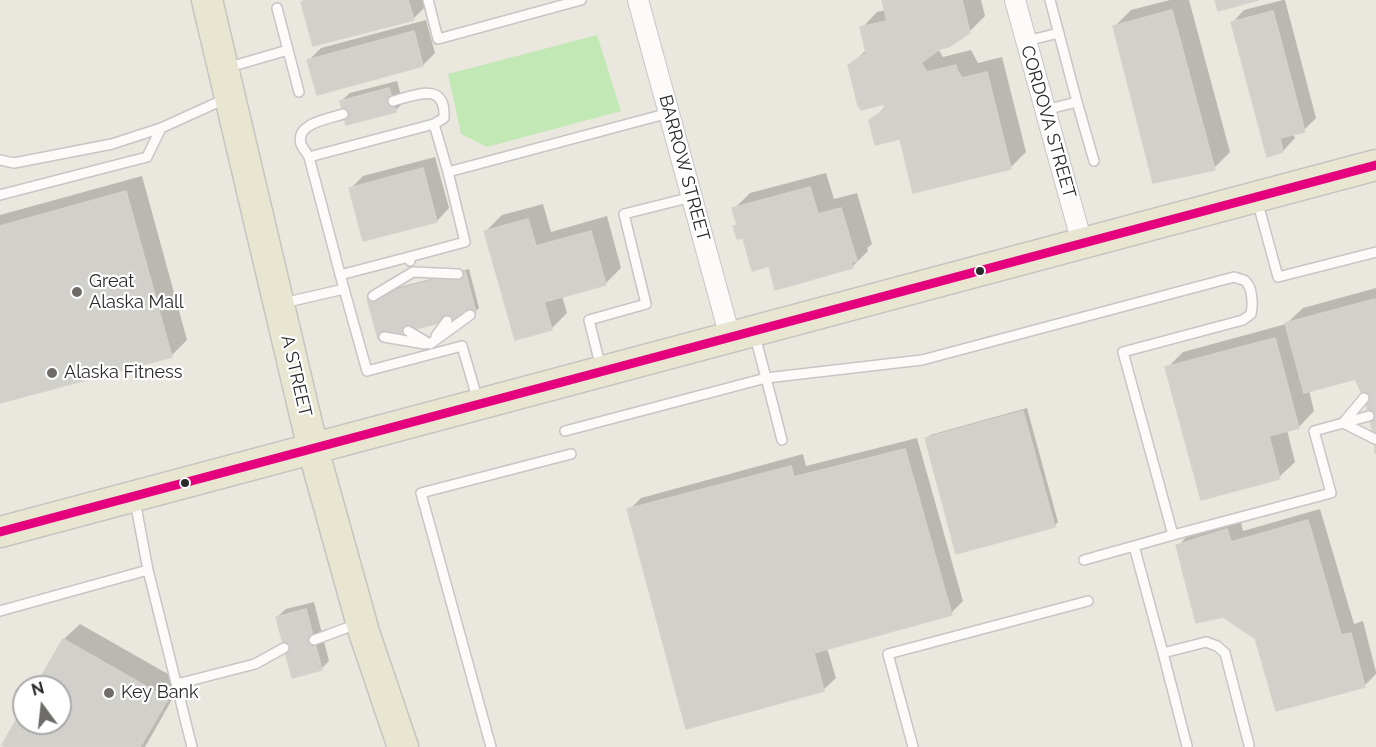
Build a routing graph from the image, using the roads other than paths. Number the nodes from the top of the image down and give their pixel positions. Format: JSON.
{"nodes":[{"id":1,"x":207,"y":0,"type":"edge"},
{"id":2,"x":428,"y":0,"type":"edge"},
{"id":3,"x":578,"y":0,"type":"edge"},
{"id":4,"x":638,"y":0,"type":"edge"},
{"id":5,"x":1015,"y":0,"type":"edge"},
{"id":6,"x":1050,"y":0,"type":"edge"},
{"id":7,"x":277,"y":8,"type":"dead end"},
{"id":8,"x":1059,"y":33,"type":"junction"},
{"id":9,"x":1026,"y":42,"type":"junction"},
{"id":10,"x":288,"y":50,"type":"junction"},
{"id":11,"x":227,"y":82,"type":"junction"},
{"id":12,"x":300,"y":92,"type":"dead end"},
{"id":13,"x":393,"y":101,"type":"dead end"},
{"id":14,"x":1077,"y":102,"type":"junction"},
{"id":15,"x":1045,"y":110,"type":"junction"},
{"id":16,"x":669,"y":112,"type":"junction"},
{"id":17,"x":343,"y":114,"type":"dead end"},
{"id":18,"x":434,"y":124,"type":"junction"},
{"id":19,"x":161,"y":128,"type":"junction"},
{"id":20,"x":309,"y":157,"type":"junction"},
{"id":21,"x":0,"y":160,"type":"edge"},
{"id":22,"x":1094,"y":161,"type":"dead end"},
{"id":23,"x":1376,"y":165,"type":"edge"},
{"id":24,"x":448,"y":172,"type":"junction"},
{"id":25,"x":0,"y":195,"type":"edge"},
{"id":26,"x":692,"y":197,"type":"junction"},
{"id":27,"x":1256,"y":197,"type":"junction"},
{"id":28,"x":1082,"y":243,"type":"junction"},
{"id":29,"x":1376,"y":252,"type":"edge"},
{"id":30,"x":409,"y":257,"type":"junction"},
{"id":31,"x":413,"y":272,"type":"junction"},
{"id":32,"x":458,"y":274,"type":"dead end"},
{"id":33,"x":340,"y":275,"type":"junction"},
{"id":34,"x":436,"y":279,"type":"dead end"},
{"id":35,"x":344,"y":289,"type":"junction"},
{"id":36,"x":397,"y":290,"type":"dead end"},
{"id":37,"x":373,"y":296,"type":"dead end"},
{"id":38,"x":279,"y":304,"type":"junction"},
{"id":39,"x":470,"y":315,"type":"dead end"},
{"id":40,"x":447,"y":321,"type":"dead end"},
{"id":41,"x":408,"y":331,"type":"dead end"},
{"id":42,"x":742,"y":334,"type":"junction"},
{"id":43,"x":384,"y":338,"type":"dead end"},
{"id":44,"x":431,"y":349,"type":"junction"},
{"id":45,"x":602,"y":371,"type":"junction"},
{"id":46,"x":766,"y":378,"type":"junction"},
{"id":47,"x":1364,"y":398,"type":"dead end"},
{"id":48,"x":478,"y":404,"type":"junction"},
{"id":49,"x":1369,"y":416,"type":"dead end"},
{"id":50,"x":1343,"y":423,"type":"junction"},
{"id":51,"x":565,"y":431,"type":"dead end"},
{"id":52,"x":1375,"y":439,"type":"edge"},
{"id":53,"x":782,"y":440,"type":"dead end"},
{"id":54,"x":313,"y":449,"type":"junction"},
{"id":55,"x":571,"y":454,"type":"dead end"},
{"id":56,"x":134,"y":496,"type":"junction"},
{"id":57,"x":0,"y":532,"type":"edge"},
{"id":58,"x":1173,"y":535,"type":"junction"},
{"id":59,"x":1134,"y":546,"type":"junction"},
{"id":60,"x":1084,"y":560,"type":"dead end"},
{"id":61,"x":148,"y":570,"type":"junction"},
{"id":62,"x":1088,"y":601,"type":"dead end"},
{"id":63,"x":0,"y":611,"type":"edge"},
{"id":64,"x":361,"y":622,"type":"junction"},
{"id":65,"x":314,"y":640,"type":"dead end"},
{"id":66,"x":284,"y":648,"type":"dead end"},
{"id":67,"x":1163,"y":653,"type":"junction"},
{"id":68,"x":177,"y":684,"type":"junction"},
{"id":69,"x":1249,"y":745,"type":"dead end"},
{"id":70,"x":1187,"y":746,"type":"edge"},
{"id":71,"x":192,"y":747,"type":"edge"},
{"id":72,"x":404,"y":747,"type":"edge"},
{"id":73,"x":491,"y":747,"type":"edge"},
{"id":74,"x":913,"y":747,"type":"edge"}],
"edges":[{"from":1,"to":11,"type":"main road","name":"A STREET"},
{"from":2,"to":3,"type":"lane"},
{"from":4,"to":16,"type":"street","name":"BARROW STREET"},
{"from":5,"to":9,"type":"street","name":"CORDOVA STREET"},
{"from":6,"to":8,"type":"lane"},
{"from":7,"to":10,"type":"lane"},
{"from":8,"to":9,"type":"lane"},
{"from":8,"to":14,"type":"lane"},
{"from":9,"to":15,"type":"street","name":"CORDOVA STREET"},
{"from":10,"to":11,"type":"lane"},
{"from":10,"to":12,"type":"lane"},
{"from":11,"to":19,"type":"lane"},
{"from":11,"to":38,"type":"main road","name":"A STREET"},
{"from":13,"to":18,"type":"lane"},
{"from":14,"to":15,"type":"lane"},
{"from":14,"to":22,"type":"lane"},
{"from":15,"to":28,"type":"street","name":"CORDOVA STREET"},
{"from":16,"to":24,"type":"lane"},
{"from":16,"to":26,"type":"street","name":"BARROW STREET"},
{"from":17,"to":20,"type":"lane"},
{"from":18,"to":20,"type":"lane"},
{"from":18,"to":24,"type":"lane"},
{"from":19,"to":21,"type":"lane"},
{"from":19,"to":25,"type":"lane"},
{"from":20,"to":33,"type":"lane"},
{"from":23,"to":27,"type":"main road"},
{"from":24,"to":30,"type":"lane"},
{"from":26,"to":42,"type":"street","name":"BARROW STREET"},
{"from":26,"to":45,"type":"lane"},
{"from":27,"to":28,"type":"main road"},
{"from":27,"to":29,"type":"lane"},
{"from":28,"to":42,"type":"main road"},
{"from":30,"to":31,"type":"lane"},
{"from":30,"to":33,"type":"lane"},
{"from":31,"to":32,"type":"lane"},
{"from":31,"to":34,"type":"lane"},
{"from":31,"to":36,"type":"lane"},
{"from":31,"to":37,"type":"lane"},
{"from":33,"to":35,"type":"lane"},
{"from":35,"to":38,"type":"lane"},
{"from":35,"to":44,"type":"lane"},
{"from":38,"to":54,"type":"main road","name":"A STREET"},
{"from":39,"to":44,"type":"lane"},
{"from":40,"to":44,"type":"lane"},
{"from":41,"to":44,"type":"lane"},
{"from":42,"to":45,"type":"main road"},
{"from":42,"to":46,"type":"lane"},
{"from":43,"to":44,"type":"lane"},
{"from":44,"to":48,"type":"lane"},
{"from":45,"to":48,"type":"main road"},
{"from":46,"to":51,"type":"lane"},
{"from":46,"to":53,"type":"lane"},
{"from":46,"to":58,"type":"lane"},
{"from":47,"to":50,"type":"lane"},
{"from":48,"to":54,"type":"main road"},
{"from":49,"to":50,"type":"lane"},
{"from":50,"to":52,"type":"lane"},
{"from":50,"to":58,"type":"lane"},
{"from":54,"to":56,"type":"main road"},
{"from":54,"to":64,"type":"main road","name":"A STREET"},
{"from":55,"to":73,"type":"lane"},
{"from":56,"to":57,"type":"main road"},
{"from":56,"to":61,"type":"lane"},
{"from":58,"to":59,"type":"lane"},
{"from":59,"to":60,"type":"lane"},
{"from":59,"to":67,"type":"lane"},
{"from":61,"to":63,"type":"lane"},
{"from":61,"to":68,"type":"lane"},
{"from":62,"to":74,"type":"lane"},
{"from":64,"to":65,"type":"lane"},
{"from":64,"to":72,"type":"main road","name":"A STREET"},
{"from":66,"to":68,"type":"lane"},
{"from":67,"to":69,"type":"lane"},
{"from":67,"to":70,"type":"lane"},
{"from":68,"to":71,"type":"lane"}]}
